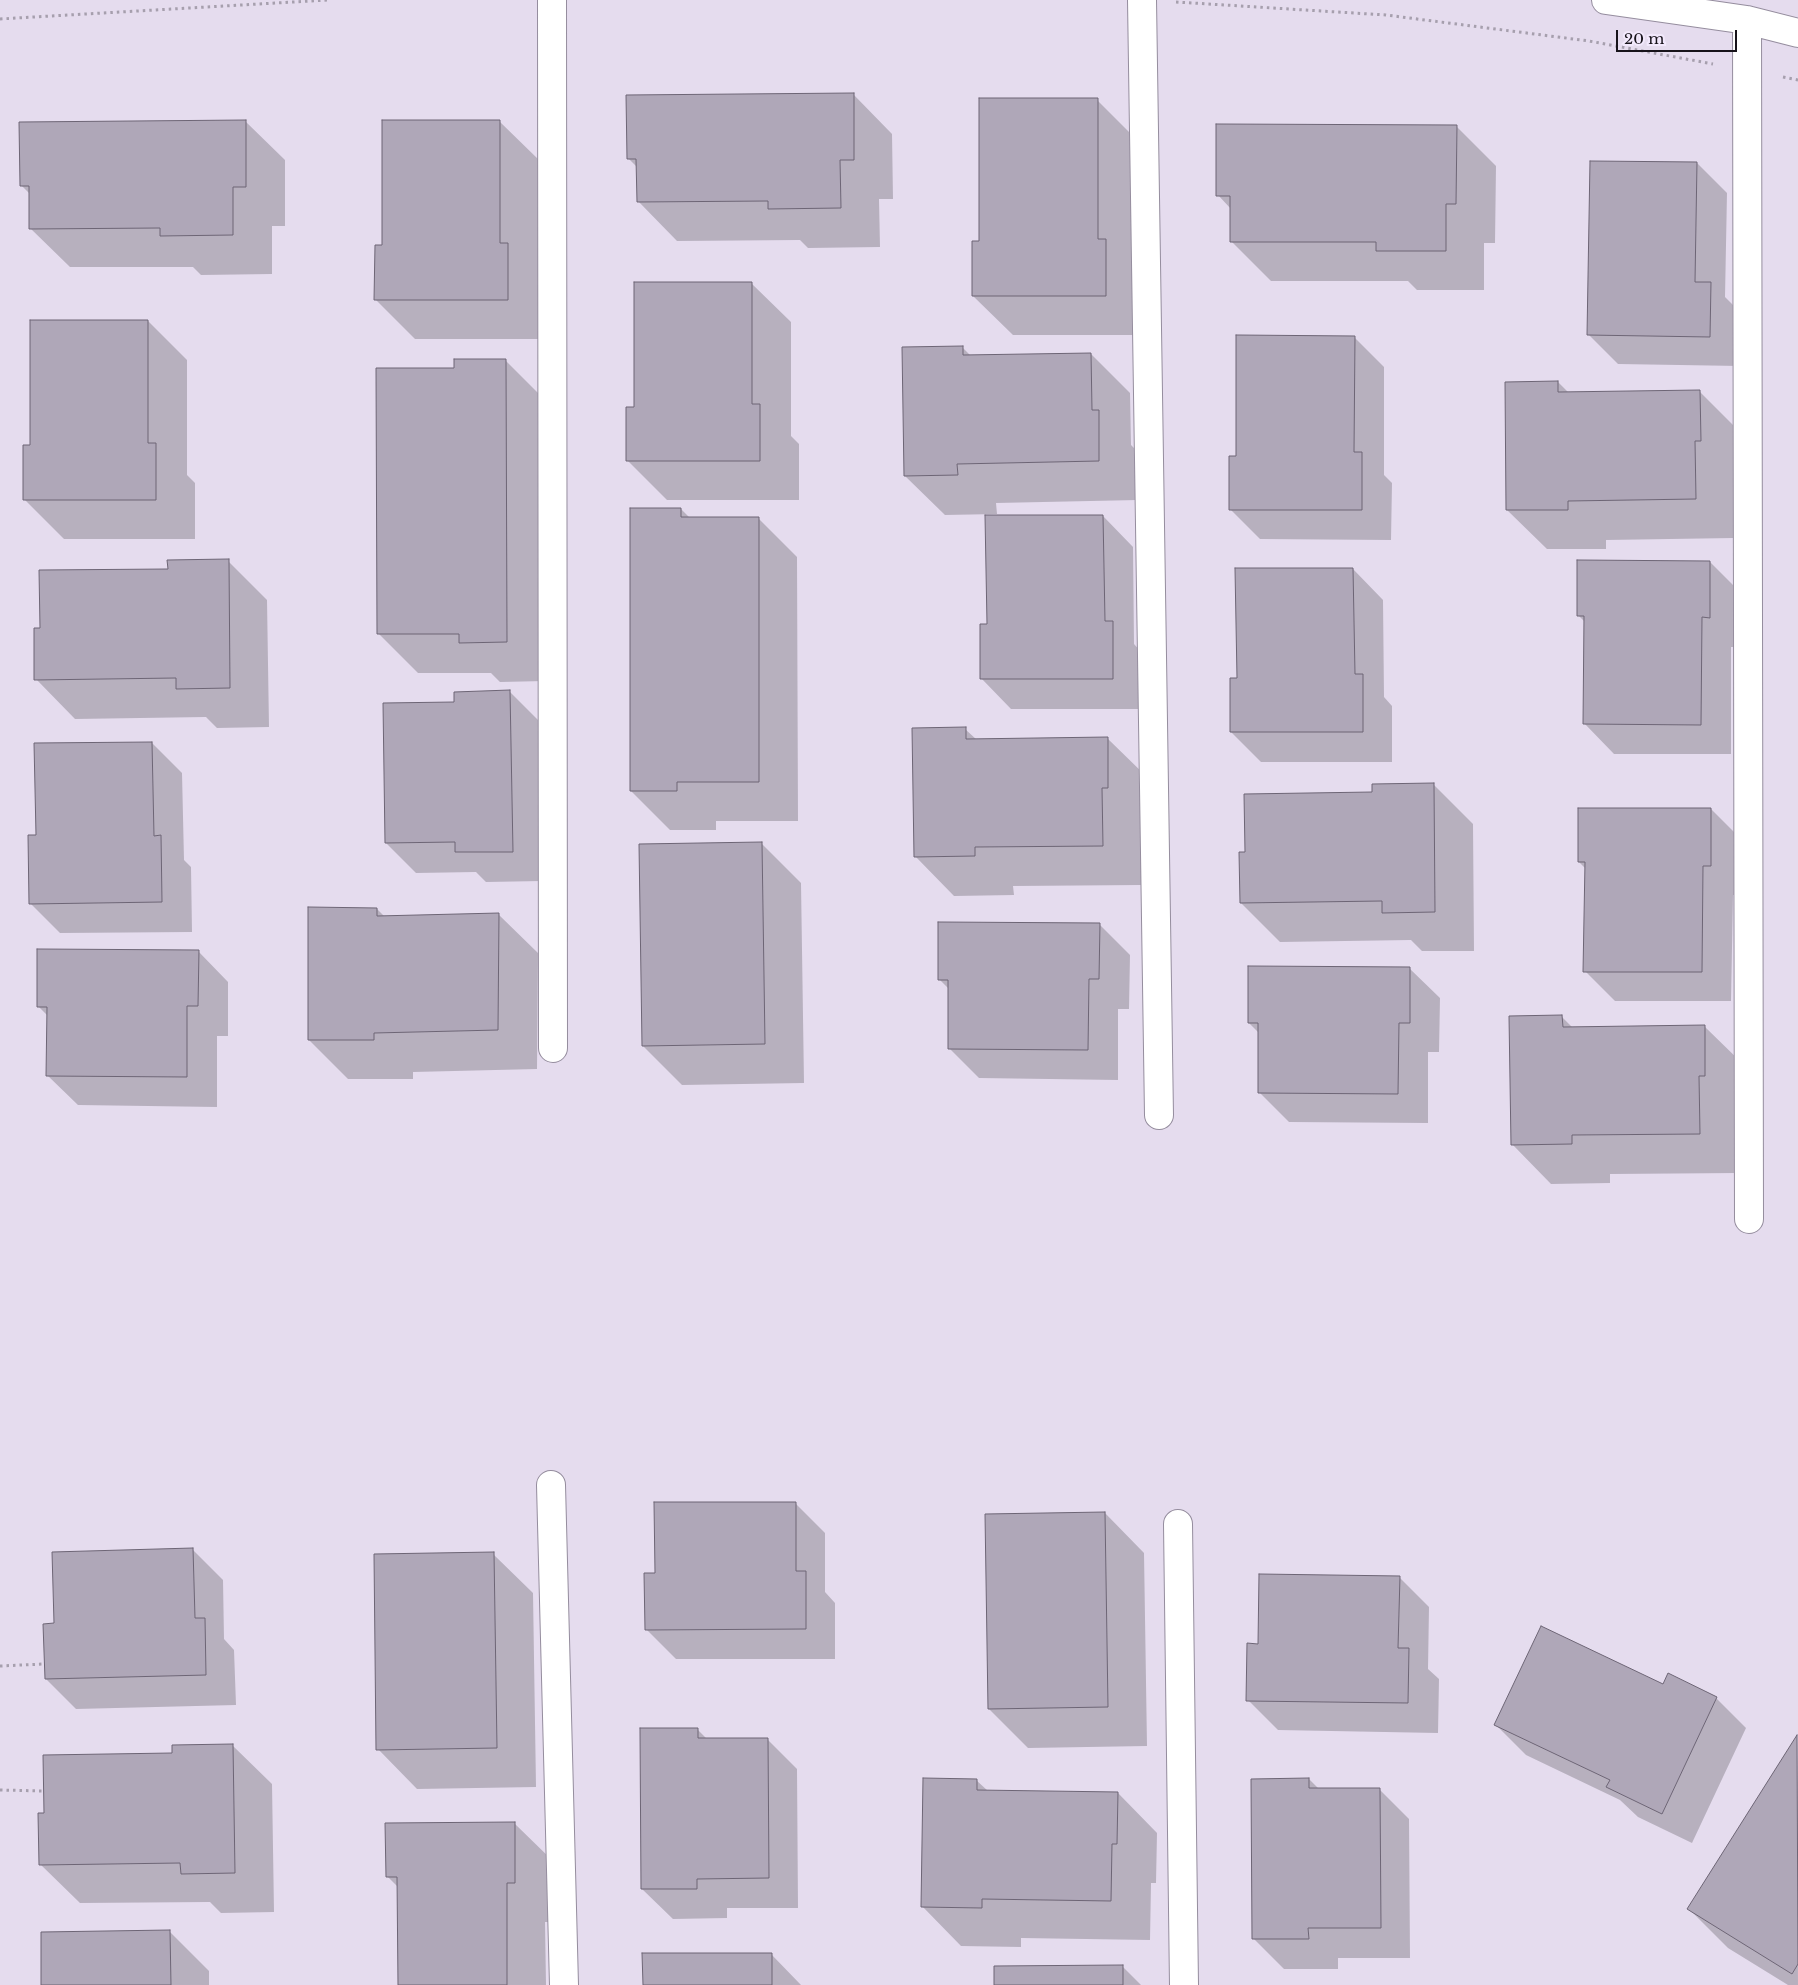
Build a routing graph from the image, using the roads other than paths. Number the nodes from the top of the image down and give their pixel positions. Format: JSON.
{"nodes":[{"id":1,"x":552,"y":0,"type":"edge"},
{"id":2,"x":1142,"y":0,"type":"edge"},
{"id":3,"x":1606,"y":0,"type":"edge"},
{"id":4,"x":1747,"y":20,"type":"junction"},
{"id":5,"x":1798,"y":33,"type":"edge"},
{"id":6,"x":553,"y":1048,"type":"dead end"},
{"id":7,"x":1160,"y":1115,"type":"dead end"},
{"id":8,"x":1750,"y":1219,"type":"dead end"},
{"id":9,"x":551,"y":1485,"type":"dead end"},
{"id":10,"x":1178,"y":1524,"type":"dead end"},
{"id":11,"x":564,"y":1985,"type":"edge"},
{"id":12,"x":1184,"y":1985,"type":"edge"}],
"edges":[{"from":1,"to":6,"type":"street"},
{"from":2,"to":7,"type":"street"},
{"from":3,"to":4,"type":"street"},
{"from":4,"to":5,"type":"street"},
{"from":4,"to":8,"type":"street"},
{"from":9,"to":11,"type":"street"},
{"from":10,"to":12,"type":"street"}]}
